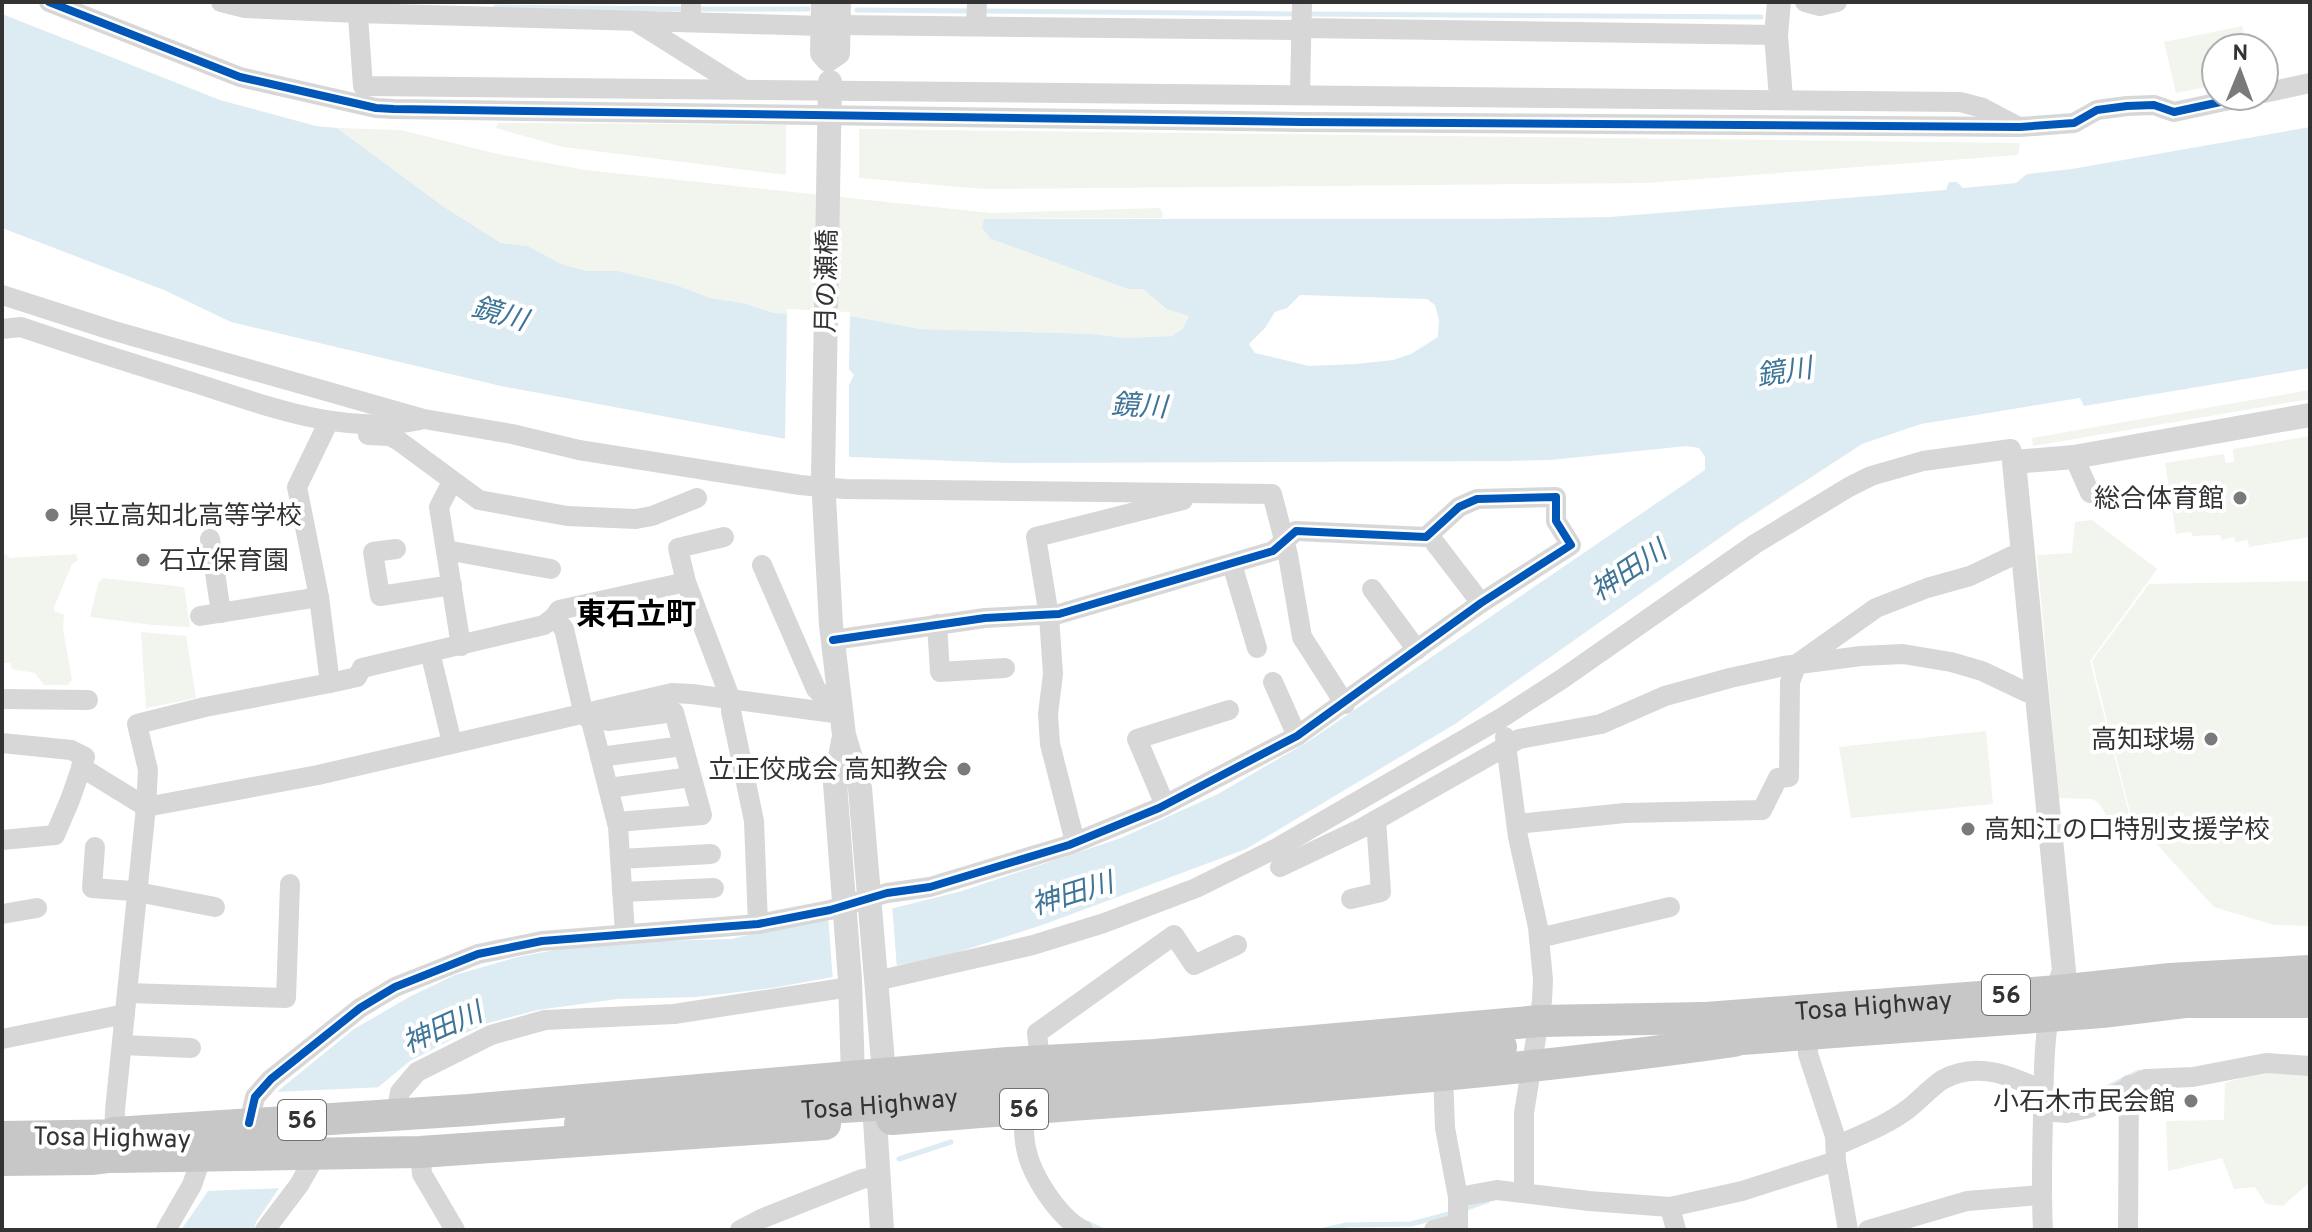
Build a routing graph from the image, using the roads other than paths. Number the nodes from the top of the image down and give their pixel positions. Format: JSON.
{"nodes":[{"id":1,"x":49,"y":2,"type":"edge"},
{"id":2,"x":221,"y":2,"type":"edge"},
{"id":3,"x":977,"y":2,"type":"edge"},
{"id":4,"x":1302,"y":2,"type":"edge"},
{"id":5,"x":1779,"y":2,"type":"edge"},
{"id":6,"x":1805,"y":2,"type":"edge"},
{"id":7,"x":1837,"y":2,"type":"edge"},
{"id":8,"x":357,"y":8,"type":"edge"},
{"id":9,"x":691,"y":12,"type":"edge"},
{"id":10,"x":831,"y":14,"type":"edge"},
{"id":11,"x":636,"y":21,"type":"junction"},
{"id":12,"x":976,"y":26,"type":"junction"},
{"id":13,"x":1301,"y":29,"type":"junction"},
{"id":14,"x":1776,"y":35,"type":"junction"},
{"id":15,"x":2310,"y":83,"type":"edge"},
{"id":16,"x":743,"y":89,"type":"junction"},
{"id":17,"x":2280,"y":90,"type":"edge"},
{"id":18,"x":1300,"y":94,"type":"junction"},
{"id":19,"x":1781,"y":98,"type":"junction"},
{"id":20,"x":2200,"y":106,"type":"edge"},
{"id":21,"x":2020,"y":127,"type":"junction"},
{"id":22,"x":2,"y":295,"type":"edge"},
{"id":23,"x":2,"y":317,"type":"edge"},
{"id":24,"x":11,"y":328,"type":"edge"},
{"id":25,"x":111,"y":330,"type":"junction"},
{"id":26,"x":2310,"y":415,"type":"edge"},
{"id":27,"x":424,"y":419,"type":"junction"},
{"id":28,"x":336,"y":422,"type":"junction"},
{"id":29,"x":2074,"y":457,"type":"junction"},
{"id":30,"x":2014,"y":462,"type":"junction"},
{"id":31,"x":452,"y":482,"type":"junction"},
{"id":32,"x":823,"y":483,"type":"junction"},
{"id":33,"x":2090,"y":493,"type":"dead end"},
{"id":34,"x":1206,"y":494,"type":"junction"},
{"id":35,"x":697,"y":498,"type":"dead end"},
{"id":36,"x":724,"y":537,"type":"dead end"},
{"id":37,"x":210,"y":539,"type":"dead end"},
{"id":38,"x":1283,"y":541,"type":"junction"},
{"id":39,"x":1435,"y":543,"type":"dead end"},
{"id":40,"x":396,"y":549,"type":"dead end"},
{"id":41,"x":446,"y":550,"type":"junction"},
{"id":42,"x":2023,"y":555,"type":"junction"},
{"id":43,"x":1232,"y":564,"type":"junction"},
{"id":44,"x":762,"y":565,"type":"dead end"},
{"id":45,"x":551,"y":569,"type":"dead end"},
{"id":46,"x":686,"y":582,"type":"junction"},
{"id":47,"x":452,"y":585,"type":"junction"},
{"id":48,"x":1372,"y":589,"type":"dead end"},
{"id":49,"x":319,"y":597,"type":"junction"},
{"id":50,"x":1481,"y":603,"type":"junction"},
{"id":51,"x":200,"y":616,"type":"dead end"},
{"id":52,"x":1049,"y":616,"type":"junction"},
{"id":53,"x":224,"y":617,"type":"junction"},
{"id":54,"x":554,"y":617,"type":"junction"},
{"id":55,"x":937,"y":624,"type":"junction"},
{"id":56,"x":833,"y":640,"type":"junction"},
{"id":57,"x":461,"y":646,"type":"junction"},
{"id":58,"x":1257,"y":648,"type":"dead end"},
{"id":59,"x":1417,"y":650,"type":"junction"},
{"id":60,"x":430,"y":652,"type":"junction"},
{"id":61,"x":1797,"y":664,"type":"junction"},
{"id":62,"x":1005,"y":668,"type":"dead end"},
{"id":63,"x":1273,"y":682,"type":"dead end"},
{"id":64,"x":330,"y":683,"type":"junction"},
{"id":65,"x":2037,"y":693,"type":"junction"},
{"id":66,"x":2,"y":699,"type":"edge"},
{"id":67,"x":88,"y":700,"type":"dead end"},
{"id":68,"x":731,"y":700,"type":"junction"},
{"id":69,"x":1345,"y":704,"type":"junction"},
{"id":70,"x":1229,"y":710,"type":"dead end"},
{"id":71,"x":1503,"y":717,"type":"junction"},
{"id":72,"x":588,"y":719,"type":"junction"},
{"id":73,"x":842,"y":724,"type":"junction"},
{"id":74,"x":1297,"y":736,"type":"junction"},
{"id":75,"x":2,"y":743,"type":"edge"},
{"id":76,"x":452,"y":743,"type":"junction"},
{"id":77,"x":683,"y":746,"type":"junction"},
{"id":78,"x":1506,"y":747,"type":"junction"},
{"id":79,"x":600,"y":757,"type":"junction"},
{"id":80,"x":81,"y":767,"type":"junction"},
{"id":81,"x":691,"y":777,"type":"junction"},
{"id":82,"x":609,"y":788,"type":"junction"},
{"id":83,"x":1165,"y":805,"type":"junction"},
{"id":84,"x":146,"y":807,"type":"junction"},
{"id":85,"x":1376,"y":820,"type":"junction"},
{"id":86,"x":617,"y":822,"type":"junction"},
{"id":87,"x":1517,"y":824,"type":"junction"},
{"id":88,"x":2,"y":840,"type":"edge"},
{"id":89,"x":1075,"y":842,"type":"junction"},
{"id":90,"x":95,"y":847,"type":"dead end"},
{"id":91,"x":711,"y":854,"type":"dead end"},
{"id":92,"x":620,"y":859,"type":"junction"},
{"id":93,"x":1280,"y":867,"type":"dead end"},
{"id":94,"x":290,"y":884,"type":"dead end"},
{"id":95,"x":714,"y":888,"type":"dead end"},
{"id":96,"x":622,"y":892,"type":"junction"},
{"id":97,"x":138,"y":893,"type":"junction"},
{"id":98,"x":1351,"y":899,"type":"dead end"},
{"id":99,"x":857,"y":906,"type":"junction"},
{"id":100,"x":215,"y":907,"type":"dead end"},
{"id":101,"x":1670,"y":907,"type":"dead end"},
{"id":102,"x":37,"y":908,"type":"dead end"},
{"id":103,"x":2,"y":914,"type":"edge"},
{"id":104,"x":758,"y":924,"type":"junction"},
{"id":105,"x":624,"y":926,"type":"junction"},
{"id":106,"x":1539,"y":938,"type":"junction"},
{"id":107,"x":1237,"y":945,"type":"dead end"},
{"id":108,"x":2310,"y":971,"type":"edge"},
{"id":109,"x":876,"y":978,"type":"junction"},
{"id":110,"x":850,"y":984,"type":"junction"},
{"id":111,"x":2310,"y":1002,"type":"edge"},
{"id":112,"x":126,"y":1003,"type":"junction"},
{"id":113,"x":2054,"y":1003,"type":"junction"},
{"id":114,"x":1808,"y":1035,"type":"junction"},
{"id":115,"x":2,"y":1039,"type":"edge"},
{"id":116,"x":1536,"y":1043,"type":"junction"},
{"id":117,"x":122,"y":1045,"type":"junction"},
{"id":118,"x":191,"y":1048,"type":"dead end"},
{"id":119,"x":1040,"y":1061,"type":"junction"},
{"id":120,"x":1167,"y":1065,"type":"junction"},
{"id":121,"x":2310,"y":1066,"type":"edge"},
{"id":122,"x":868,"y":1075,"type":"junction"},
{"id":123,"x":1443,"y":1075,"type":"junction"},
{"id":124,"x":2129,"y":1085,"type":"junction"},
{"id":125,"x":1158,"y":1100,"type":"junction"},
{"id":126,"x":2043,"y":1100,"type":"junction"},
{"id":127,"x":1024,"y":1109,"type":"junction"},
{"id":128,"x":875,"y":1120,"type":"junction"},
{"id":129,"x":369,"y":1122,"type":"junction"},
{"id":130,"x":230,"y":1134,"type":"junction"},
{"id":131,"x":2,"y":1137,"type":"edge"},
{"id":132,"x":114,"y":1145,"type":"junction"},
{"id":133,"x":420,"y":1152,"type":"junction"},
{"id":134,"x":1836,"y":1153,"type":"junction"},
{"id":135,"x":314,"y":1155,"type":"junction"},
{"id":136,"x":2,"y":1160,"type":"edge"},
{"id":137,"x":879,"y":1176,"type":"junction"},
{"id":138,"x":1524,"y":1192,"type":"junction"},
{"id":139,"x":2041,"y":1195,"type":"junction"},
{"id":140,"x":1670,"y":1207,"type":"junction"},
{"id":141,"x":1457,"y":1215,"type":"edge"},
{"id":142,"x":1079,"y":1229,"type":"edge"},
{"id":143,"x":166,"y":1230,"type":"edge"},
{"id":144,"x":265,"y":1230,"type":"edge"},
{"id":145,"x":455,"y":1230,"type":"edge"},
{"id":146,"x":740,"y":1230,"type":"edge"},
{"id":147,"x":882,"y":1230,"type":"edge"},
{"id":148,"x":1434,"y":1230,"type":"edge"},
{"id":149,"x":1676,"y":1230,"type":"edge"},
{"id":150,"x":1848,"y":1230,"type":"edge"},
{"id":151,"x":1868,"y":1230,"type":"edge"},
{"id":152,"x":2043,"y":1230,"type":"edge"},
{"id":153,"x":2128,"y":1230,"type":"edge"}],
"edges":[{"from":1,"to":21,"type":"street"},
{"from":2,"to":8,"type":"street"},
{"from":3,"to":12,"type":"street"},
{"from":4,"to":13,"type":"street"},
{"from":5,"to":14,"type":"street"},
{"from":6,"to":7,"type":"street"},
{"from":8,"to":11,"type":"street"},
{"from":8,"to":16,"type":"street"},
{"from":9,"to":10,"type":"street"},
{"from":9,"to":11,"type":"street"},
{"from":10,"to":12,"type":"street"},
{"from":10,"to":32,"type":"street","name":"月の瀬橋","bridge":true},
{"from":11,"to":16,"type":"street"},
{"from":12,"to":13,"type":"street"},
{"from":13,"to":14,"type":"street"},
{"from":13,"to":18,"type":"street"},
{"from":14,"to":19,"type":"street"},
{"from":15,"to":17,"type":"street"},
{"from":16,"to":18,"type":"street"},
{"from":18,"to":19,"type":"street"},
{"from":19,"to":21,"type":"street"},
{"from":20,"to":21,"type":"street"},
{"from":22,"to":25,"type":"street"},
{"from":23,"to":24,"type":"street"},
{"from":24,"to":25,"type":"street"},
{"from":24,"to":28,"type":"street"},
{"from":25,"to":27,"type":"street"},
{"from":26,"to":29,"type":"street"},
{"from":27,"to":28,"type":"street"},
{"from":27,"to":32,"type":"street"},
{"from":28,"to":31,"type":"street"},
{"from":28,"to":49,"type":"street"},
{"from":29,"to":30,"type":"street"},
{"from":29,"to":33,"type":"street"},
{"from":30,"to":42,"type":"street"},
{"from":30,"to":71,"type":"street"},
{"from":31,"to":35,"type":"street"},
{"from":31,"to":41,"type":"street"},
{"from":32,"to":34,"type":"street"},
{"from":32,"to":56,"type":"street","name":"月の瀬橋"},
{"from":34,"to":38,"type":"street"},
{"from":34,"to":52,"type":"street"},
{"from":36,"to":46,"type":"street"},
{"from":37,"to":53,"type":"street"},
{"from":38,"to":43,"type":"street"},
{"from":38,"to":50,"type":"street"},
{"from":38,"to":69,"type":"street"},
{"from":39,"to":50,"type":"street"},
{"from":40,"to":47,"type":"street"},
{"from":41,"to":45,"type":"street"},
{"from":41,"to":47,"type":"street"},
{"from":42,"to":61,"type":"street"},
{"from":42,"to":65,"type":"street"},
{"from":43,"to":52,"type":"street"},
{"from":43,"to":58,"type":"street"},
{"from":44,"to":73,"type":"street"},
{"from":46,"to":54,"type":"street"},
{"from":46,"to":68,"type":"street"},
{"from":47,"to":57,"type":"street"},
{"from":48,"to":59,"type":"street"},
{"from":49,"to":53,"type":"street"},
{"from":49,"to":64,"type":"street"},
{"from":50,"to":59,"type":"street"},
{"from":51,"to":53,"type":"street"},
{"from":52,"to":55,"type":"street"},
{"from":52,"to":89,"type":"street"},
{"from":54,"to":57,"type":"street"},
{"from":54,"to":72,"type":"street"},
{"from":55,"to":56,"type":"street"},
{"from":55,"to":62,"type":"street"},
{"from":56,"to":73,"type":"street","name":"月の瀬橋"},
{"from":57,"to":60,"type":"street"},
{"from":59,"to":69,"type":"street"},
{"from":60,"to":64,"type":"street"},
{"from":60,"to":76,"type":"street"},
{"from":61,"to":65,"type":"street"},
{"from":61,"to":78,"type":"street"},
{"from":61,"to":87,"type":"street"},
{"from":63,"to":74,"type":"street"},
{"from":64,"to":84,"type":"street"},
{"from":65,"to":113,"type":"street"},
{"from":66,"to":67,"type":"street"},
{"from":68,"to":72,"type":"street"},
{"from":68,"to":73,"type":"street"},
{"from":68,"to":104,"type":"street"},
{"from":69,"to":74,"type":"street"},
{"from":70,"to":83,"type":"street"},
{"from":71,"to":78,"type":"street"},
{"from":71,"to":109,"type":"street"},
{"from":72,"to":76,"type":"street"},
{"from":72,"to":77,"type":"street"},
{"from":72,"to":79,"type":"street"},
{"from":73,"to":99,"type":"street","name":"月の瀬橋"},
{"from":74,"to":83,"type":"street"},
{"from":75,"to":80,"type":"street"},
{"from":76,"to":84,"type":"street"},
{"from":77,"to":79,"type":"street"},
{"from":77,"to":81,"type":"street"},
{"from":78,"to":85,"type":"street"},
{"from":78,"to":87,"type":"street"},
{"from":79,"to":82,"type":"street"},
{"from":80,"to":84,"type":"street"},
{"from":80,"to":88,"type":"street"},
{"from":81,"to":82,"type":"street"},
{"from":81,"to":86,"type":"street"},
{"from":82,"to":86,"type":"street"},
{"from":83,"to":89,"type":"street"},
{"from":84,"to":97,"type":"street"},
{"from":85,"to":93,"type":"street"},
{"from":85,"to":98,"type":"street"},
{"from":86,"to":92,"type":"street"},
{"from":87,"to":106,"type":"street"},
{"from":89,"to":99,"type":"street"},
{"from":90,"to":97,"type":"street"},
{"from":91,"to":92,"type":"street"},
{"from":92,"to":96,"type":"street"},
{"from":94,"to":112,"type":"street"},
{"from":95,"to":96,"type":"street"},
{"from":96,"to":105,"type":"street"},
{"from":97,"to":100,"type":"street"},
{"from":97,"to":112,"type":"street"},
{"from":99,"to":104,"type":"street"},
{"from":99,"to":109,"type":"street"},
{"from":99,"to":110,"type":"street"},
{"from":101,"to":106,"type":"street"},
{"from":102,"to":103,"type":"street"},
{"from":104,"to":105,"type":"street"},
{"from":105,"to":130,"type":"street"},
{"from":106,"to":116,"type":"street"},
{"from":107,"to":119,"type":"street"},
{"from":108,"to":113,"type":"highway","name":"Tosa Highway","number":"56"},
{"from":109,"to":122,"type":"street"},
{"from":110,"to":122,"type":"street"},
{"from":110,"to":129,"type":"street"},
{"from":111,"to":113,"type":"highway","name":"Tosa Highway","number":"56"},
{"from":112,"to":115,"type":"street"},
{"from":112,"to":117,"type":"street"},
{"from":113,"to":114,"type":"highway","name":"Tosa Highway","number":"56"},
{"from":113,"to":116,"type":"highway","name":"Tosa Highway","number":"56"},
{"from":113,"to":126,"type":"street"},
{"from":114,"to":116,"type":"highway","name":"Tosa Highway","number":"56"},
{"from":114,"to":134,"type":"street"},
{"from":116,"to":120,"type":"highway","name":"Tosa Highway","number":"56"},
{"from":116,"to":123,"type":"highway","number":"56"},
{"from":116,"to":138,"type":"street"},
{"from":117,"to":118,"type":"street"},
{"from":117,"to":132,"type":"street"},
{"from":119,"to":120,"type":"highway","number":"56"},
{"from":119,"to":122,"type":"highway","number":"56"},
{"from":120,"to":125,"type":"street"},
{"from":120,"to":129,"type":"highway","name":"Tosa Highway","number":"56","bridge":true},
{"from":121,"to":124,"type":"street"},
{"from":122,"to":128,"type":"street"},
{"from":122,"to":129,"type":"highway","number":"56"},
{"from":123,"to":125,"type":"highway","number":"56"},
{"from":123,"to":141,"type":"street"},
{"from":124,"to":126,"type":"street"},
{"from":124,"to":153,"type":"street"},
{"from":125,"to":127,"type":"highway","number":"56"},
{"from":126,"to":134,"type":"street"},
{"from":126,"to":139,"type":"street"},
{"from":127,"to":128,"type":"highway","number":"56"},
{"from":127,"to":142,"type":"street"},
{"from":128,"to":133,"type":"highway","number":"56"},
{"from":128,"to":137,"type":"street"},
{"from":129,"to":130,"type":"highway","name":"Tosa Highway","number":"56"},
{"from":130,"to":132,"type":"highway","name":"Tosa Highway","number":"56"},
{"from":130,"to":135,"type":"highway","number":"56"},
{"from":130,"to":143,"type":"street"},
{"from":131,"to":132,"type":"highway","name":"Tosa Highway","number":"56"},
{"from":132,"to":136,"type":"highway","name":"Tosa Highway","number":"56"},
{"from":133,"to":135,"type":"highway","number":"56"},
{"from":133,"to":145,"type":"street"},
{"from":134,"to":140,"type":"street"},
{"from":134,"to":150,"type":"street"},
{"from":135,"to":144,"type":"street"},
{"from":137,"to":146,"type":"street"},
{"from":137,"to":147,"type":"street"},
{"from":138,"to":140,"type":"street"},
{"from":138,"to":141,"type":"street"},
{"from":139,"to":151,"type":"street"},
{"from":139,"to":152,"type":"street"},
{"from":140,"to":149,"type":"street"},
{"from":141,"to":148,"type":"street"}]}
